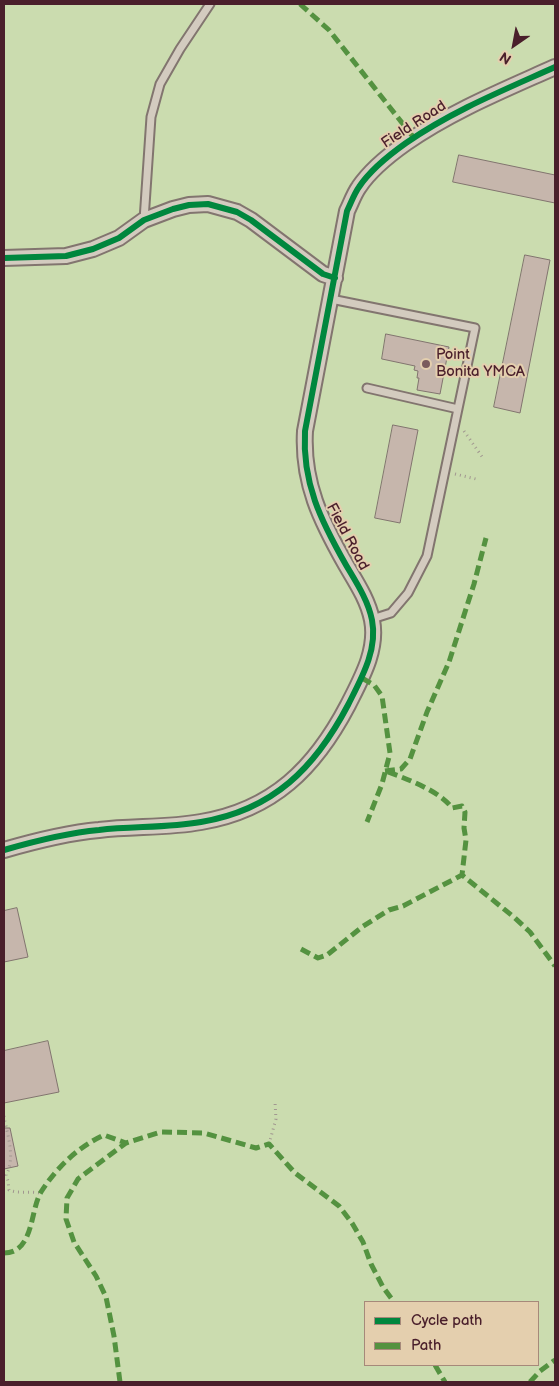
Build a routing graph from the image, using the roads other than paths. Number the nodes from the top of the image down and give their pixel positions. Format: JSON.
{"nodes":[{"id":1,"x":210,"y":4,"type":"edge"},
{"id":2,"x":555,"y":67,"type":"edge"},
{"id":3,"x":144,"y":220,"type":"junction"},
{"id":4,"x":4,"y":258,"type":"edge"},
{"id":5,"x":335,"y":278,"type":"junction"},
{"id":6,"x":331,"y":299,"type":"junction"},
{"id":7,"x":367,"y":388,"type":"dead end"},
{"id":8,"x":458,"y":408,"type":"junction"},
{"id":9,"x":372,"y":619,"type":"junction"},
{"id":10,"x":4,"y":850,"type":"edge"}],
"edges":[{"from":1,"to":3,"type":"lane"},
{"from":2,"to":5,"type":"street","name":"Field Road"},
{"from":3,"to":4,"type":"street"},
{"from":3,"to":5,"type":"street"},
{"from":5,"to":6,"type":"street","name":"Field Road"},
{"from":6,"to":8,"type":"lane"},
{"from":6,"to":9,"type":"street","name":"Field Road"},
{"from":7,"to":8,"type":"lane"},
{"from":8,"to":9,"type":"lane"},
{"from":9,"to":10,"type":"street","name":"Field Road"}]}
